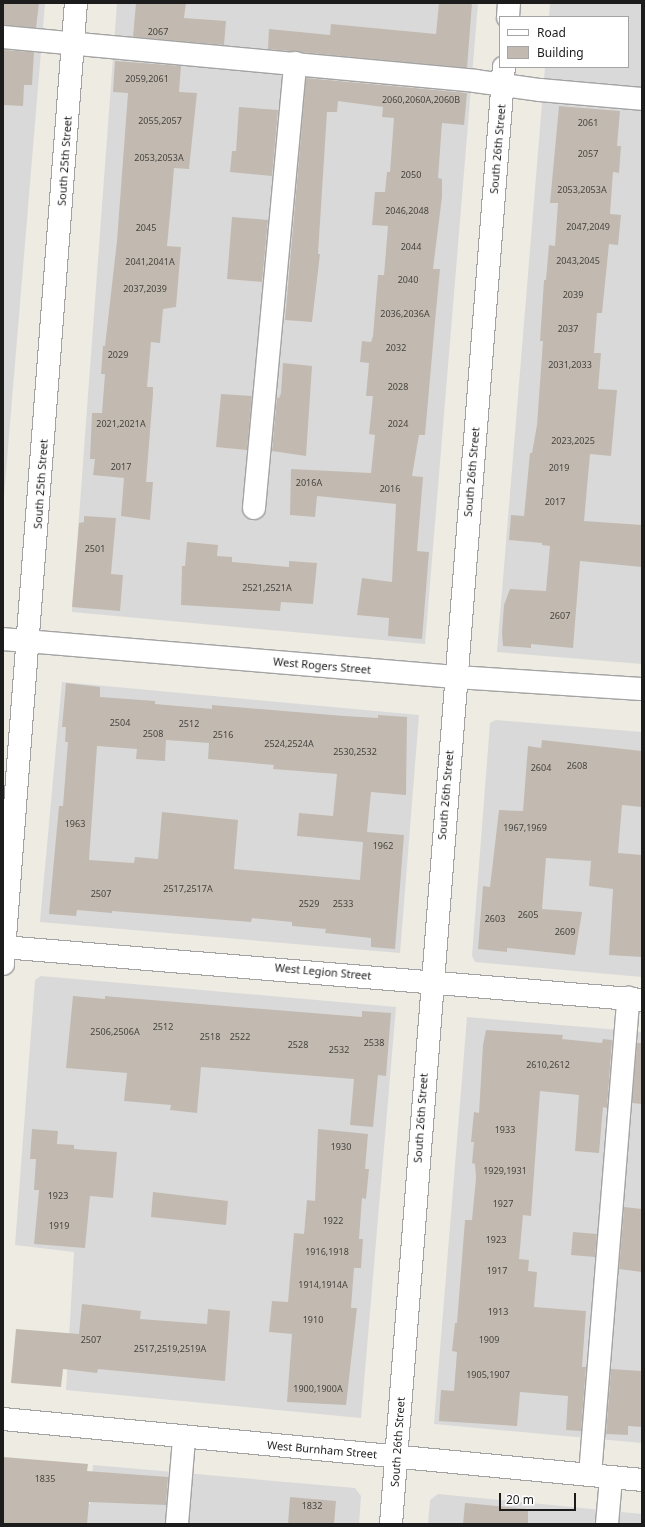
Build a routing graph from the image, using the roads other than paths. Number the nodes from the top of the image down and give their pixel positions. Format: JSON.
{"nodes":[{"id":1,"x":76,"y":3,"type":"edge"},
{"id":2,"x":509,"y":3,"type":"edge"},
{"id":3,"x":508,"y":16,"type":"edge"},
{"id":4,"x":3,"y":37,"type":"edge"},
{"id":5,"x":73,"y":43,"type":"junction"},
{"id":6,"x":295,"y":63,"type":"junction"},
{"id":7,"x":503,"y":75,"type":"edge"},
{"id":8,"x":642,"y":99,"type":"edge"},
{"id":9,"x":254,"y":508,"type":"dead end"},
{"id":10,"x":3,"y":639,"type":"edge"},
{"id":11,"x":29,"y":641,"type":"junction"},
{"id":12,"x":456,"y":677,"type":"junction"},
{"id":13,"x":642,"y":689,"type":"edge"},
{"id":14,"x":3,"y":953,"type":"edge"},
{"id":15,"x":432,"y":981,"type":"junction"},
{"id":16,"x":635,"y":999,"type":"edge"},
{"id":17,"x":3,"y":1419,"type":"edge"},
{"id":18,"x":184,"y":1438,"type":"junction"},
{"id":19,"x":397,"y":1457,"type":"junction"},
{"id":20,"x":590,"y":1475,"type":"junction"},
{"id":21,"x":611,"y":1478,"type":"junction"},
{"id":22,"x":642,"y":1480,"type":"edge"},
{"id":23,"x":177,"y":1524,"type":"edge"},
{"id":24,"x":391,"y":1524,"type":"edge"},
{"id":25,"x":607,"y":1524,"type":"edge"}],
"edges":[{"from":1,"to":5,"type":"street","name":"South 25th Street"},
{"from":2,"to":3,"type":"street"},
{"from":4,"to":5,"type":"street"},
{"from":5,"to":6,"type":"street"},
{"from":5,"to":11,"type":"street","name":"South 25th Street"},
{"from":6,"to":7,"type":"street"},
{"from":6,"to":9,"type":"street"},
{"from":7,"to":8,"type":"street"},
{"from":7,"to":12,"type":"street","name":"South 26th Street"},
{"from":10,"to":11,"type":"street","name":"West Rogers Street"},
{"from":11,"to":12,"type":"street","name":"West Rogers Street"},
{"from":11,"to":14,"type":"street","name":"South 25th Street"},
{"from":12,"to":13,"type":"street","name":"West Rogers Street"},
{"from":12,"to":15,"type":"street","name":"South 26th Street"},
{"from":14,"to":15,"type":"street","name":"West Legion Street"},
{"from":15,"to":16,"type":"street","name":"West Legion Street"},
{"from":15,"to":19,"type":"street","name":"South 26th Street"},
{"from":16,"to":20,"type":"street"},
{"from":17,"to":18,"type":"street","name":"West Burnham Street"},
{"from":18,"to":19,"type":"street","name":"West Burnham Street"},
{"from":18,"to":23,"type":"street"},
{"from":19,"to":20,"type":"street","name":"West Burnham Street"},
{"from":19,"to":24,"type":"street","name":"South 26th Street"},
{"from":20,"to":21,"type":"street","name":"West Burnham Street"},
{"from":21,"to":22,"type":"street","name":"West Burnham Street"},
{"from":21,"to":25,"type":"street"}]}
